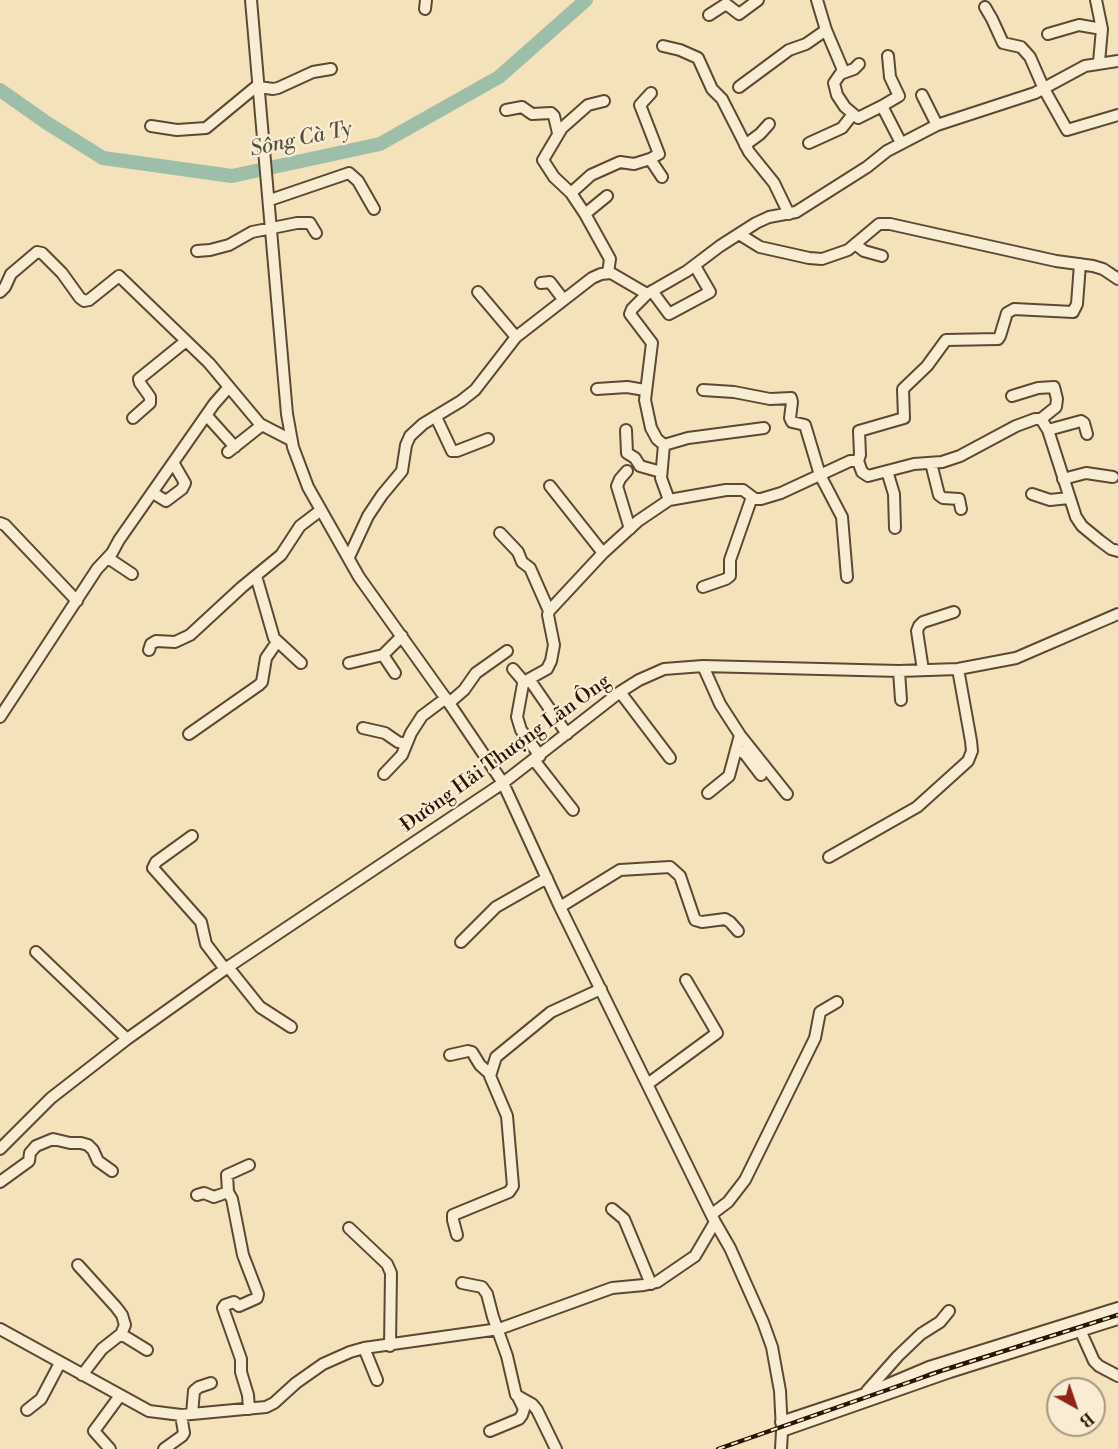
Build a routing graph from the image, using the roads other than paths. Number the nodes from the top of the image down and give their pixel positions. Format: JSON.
{"nodes":[{"id":1,"x":251,"y":0,"type":"edge"},
{"id":2,"x":758,"y":0,"type":"edge"},
{"id":3,"x":817,"y":0,"type":"edge"},
{"id":4,"x":1096,"y":0,"type":"edge"},
{"id":5,"x":985,"y":7,"type":"dead end"},
{"id":6,"x":709,"y":15,"type":"dead end"},
{"id":7,"x":1101,"y":29,"type":"junction"},
{"id":8,"x":826,"y":30,"type":"junction"},
{"id":9,"x":1048,"y":34,"type":"dead end"},
{"id":10,"x":663,"y":46,"type":"dead end"},
{"id":11,"x":888,"y":56,"type":"dead end"},
{"id":12,"x":1118,"y":61,"type":"edge"},
{"id":13,"x":1099,"y":62,"type":"junction"},
{"id":14,"x":859,"y":64,"type":"dead end"},
{"id":15,"x":331,"y":69,"type":"dead end"},
{"id":16,"x":843,"y":73,"type":"junction"},
{"id":17,"x":259,"y":86,"type":"junction"},
{"id":18,"x":739,"y":87,"type":"dead end"},
{"id":19,"x":1044,"y":89,"type":"junction"},
{"id":20,"x":651,"y":93,"type":"dead end"},
{"id":21,"x":922,"y":95,"type":"dead end"},
{"id":22,"x":604,"y":101,"type":"dead end"},
{"id":23,"x":882,"y":106,"type":"junction"},
{"id":24,"x":506,"y":110,"type":"dead end"},
{"id":25,"x":853,"y":114,"type":"junction"},
{"id":26,"x":1118,"y":115,"type":"edge"},
{"id":27,"x":769,"y":124,"type":"dead end"},
{"id":28,"x":937,"y":125,"type":"junction"},
{"id":29,"x":151,"y":126,"type":"dead end"},
{"id":30,"x":558,"y":133,"type":"junction"},
{"id":31,"x":809,"y":143,"type":"dead end"},
{"id":32,"x":901,"y":143,"type":"junction"},
{"id":33,"x":745,"y":145,"type":"junction"},
{"id":34,"x":650,"y":159,"type":"junction"},
{"id":35,"x":662,"y":177,"type":"dead end"},
{"id":36,"x":571,"y":193,"type":"junction"},
{"id":37,"x":607,"y":196,"type":"dead end"},
{"id":38,"x":270,"y":197,"type":"junction"},
{"id":39,"x":374,"y":210,"type":"dead end"},
{"id":40,"x":585,"y":214,"type":"junction"},
{"id":41,"x":789,"y":214,"type":"junction"},
{"id":42,"x":272,"y":227,"type":"junction"},
{"id":43,"x":316,"y":233,"type":"dead end"},
{"id":44,"x":739,"y":234,"type":"junction"},
{"id":45,"x":855,"y":244,"type":"junction"},
{"id":46,"x":197,"y":251,"type":"dead end"},
{"id":47,"x":882,"y":256,"type":"dead end"},
{"id":48,"x":1080,"y":264,"type":"junction"},
{"id":49,"x":695,"y":266,"type":"junction"},
{"id":50,"x":608,"y":273,"type":"junction"},
{"id":51,"x":1118,"y":279,"type":"edge"},
{"id":52,"x":541,"y":283,"type":"dead end"},
{"id":53,"x":0,"y":292,"type":"edge"},
{"id":54,"x":478,"y":292,"type":"dead end"},
{"id":55,"x":649,"y":293,"type":"junction"},
{"id":56,"x":563,"y":299,"type":"junction"},
{"id":57,"x":516,"y":337,"type":"junction"},
{"id":58,"x":186,"y":341,"type":"junction"},
{"id":59,"x":229,"y":387,"type":"junction"},
{"id":60,"x":597,"y":389,"type":"dead end"},
{"id":61,"x":645,"y":390,"type":"junction"},
{"id":62,"x":703,"y":390,"type":"dead end"},
{"id":63,"x":1012,"y":396,"type":"dead end"},
{"id":64,"x":207,"y":416,"type":"junction"},
{"id":65,"x":436,"y":417,"type":"junction"},
{"id":66,"x":133,"y":418,"type":"dead end"},
{"id":67,"x":1041,"y":419,"type":"junction"},
{"id":68,"x":262,"y":425,"type":"junction"},
{"id":69,"x":764,"y":428,"type":"dead end"},
{"id":70,"x":627,"y":430,"type":"dead end"},
{"id":71,"x":1048,"y":430,"type":"junction"},
{"id":72,"x":1087,"y":434,"type":"dead end"},
{"id":73,"x":488,"y":439,"type":"dead end"},
{"id":74,"x":291,"y":440,"type":"junction"},
{"id":75,"x":664,"y":446,"type":"junction"},
{"id":76,"x":858,"y":461,"type":"junction"},
{"id":77,"x":931,"y":463,"type":"junction"},
{"id":78,"x":174,"y":464,"type":"junction"},
{"id":79,"x":627,"y":471,"type":"dead end"},
{"id":80,"x":662,"y":471,"type":"junction"},
{"id":81,"x":887,"y":471,"type":"junction"},
{"id":82,"x":820,"y":475,"type":"junction"},
{"id":83,"x":1113,"y":477,"type":"dead end"},
{"id":84,"x":1064,"y":479,"type":"junction"},
{"id":85,"x":550,"y":486,"type":"dead end"},
{"id":86,"x":153,"y":493,"type":"junction"},
{"id":87,"x":1032,"y":494,"type":"dead end"},
{"id":88,"x":752,"y":497,"type":"junction"},
{"id":89,"x":1069,"y":498,"type":"junction"},
{"id":90,"x":669,"y":500,"type":"junction"},
{"id":91,"x":960,"y":509,"type":"dead end"},
{"id":92,"x":321,"y":510,"type":"junction"},
{"id":93,"x":2,"y":526,"type":"edge"},
{"id":94,"x":895,"y":528,"type":"dead end"},
{"id":95,"x":630,"y":529,"type":"junction"},
{"id":96,"x":500,"y":533,"type":"dead end"},
{"id":97,"x":1118,"y":550,"type":"edge"},
{"id":98,"x":603,"y":554,"type":"junction"},
{"id":99,"x":349,"y":557,"type":"junction"},
{"id":100,"x":108,"y":558,"type":"junction"},
{"id":101,"x":132,"y":574,"type":"dead end"},
{"id":102,"x":256,"y":576,"type":"junction"},
{"id":103,"x":847,"y":577,"type":"dead end"},
{"id":104,"x":703,"y":587,"type":"dead end"},
{"id":105,"x":77,"y":601,"type":"junction"},
{"id":106,"x":549,"y":611,"type":"junction"},
{"id":107,"x":954,"y":612,"type":"dead end"},
{"id":108,"x":1118,"y":614,"type":"edge"},
{"id":109,"x":402,"y":636,"type":"junction"},
{"id":110,"x":277,"y":642,"type":"junction"},
{"id":111,"x":149,"y":650,"type":"dead end"},
{"id":112,"x":507,"y":651,"type":"dead end"},
{"id":113,"x":383,"y":655,"type":"junction"},
{"id":114,"x":301,"y":663,"type":"dead end"},
{"id":115,"x":349,"y":663,"type":"dead end"},
{"id":116,"x":703,"y":666,"type":"junction"},
{"id":117,"x":513,"y":669,"type":"dead end"},
{"id":118,"x":958,"y":669,"type":"junction"},
{"id":119,"x":923,"y":670,"type":"junction"},
{"id":120,"x":899,"y":671,"type":"junction"},
{"id":121,"x":395,"y":673,"type":"dead end"},
{"id":122,"x":527,"y":681,"type":"junction"},
{"id":123,"x":620,"y":693,"type":"junction"},
{"id":124,"x":447,"y":700,"type":"junction"},
{"id":125,"x":901,"y":700,"type":"dead end"},
{"id":126,"x":1,"y":712,"type":"edge"},
{"id":127,"x":363,"y":728,"type":"dead end"},
{"id":128,"x":189,"y":734,"type":"dead end"},
{"id":129,"x":567,"y":734,"type":"junction"},
{"id":130,"x":740,"y":735,"type":"junction"},
{"id":131,"x":406,"y":744,"type":"junction"},
{"id":132,"x":737,"y":748,"type":"junction"},
{"id":133,"x":537,"y":758,"type":"junction"},
{"id":134,"x":670,"y":758,"type":"dead end"},
{"id":135,"x":384,"y":774,"type":"dead end"},
{"id":136,"x":761,"y":775,"type":"dead end"},
{"id":137,"x":503,"y":783,"type":"junction"},
{"id":138,"x":708,"y":793,"type":"dead end"},
{"id":139,"x":787,"y":794,"type":"dead end"},
{"id":140,"x":573,"y":810,"type":"dead end"},
{"id":141,"x":192,"y":836,"type":"dead end"},
{"id":142,"x":829,"y":857,"type":"dead end"},
{"id":143,"x":547,"y":878,"type":"junction"},
{"id":144,"x":560,"y":907,"type":"junction"},
{"id":145,"x":738,"y":931,"type":"dead end"},
{"id":146,"x":461,"y":942,"type":"dead end"},
{"id":147,"x":36,"y":952,"type":"dead end"},
{"id":148,"x":226,"y":968,"type":"junction"},
{"id":149,"x":686,"y":980,"type":"dead end"},
{"id":150,"x":601,"y":989,"type":"junction"},
{"id":151,"x":837,"y":1002,"type":"dead end"},
{"id":152,"x":291,"y":1027,"type":"dead end"},
{"id":153,"x":127,"y":1039,"type":"junction"},
{"id":154,"x":450,"y":1055,"type":"dead end"},
{"id":155,"x":490,"y":1074,"type":"junction"},
{"id":156,"x":649,"y":1083,"type":"junction"},
{"id":157,"x":0,"y":1149,"type":"edge"},
{"id":158,"x":249,"y":1165,"type":"dead end"},
{"id":159,"x":112,"y":1171,"type":"dead end"},
{"id":160,"x":0,"y":1182,"type":"edge"},
{"id":161,"x":228,"y":1192,"type":"junction"},
{"id":162,"x":197,"y":1195,"type":"dead end"},
{"id":163,"x":612,"y":1209,"type":"dead end"},
{"id":164,"x":714,"y":1218,"type":"junction"},
{"id":165,"x":350,"y":1228,"type":"dead end"},
{"id":166,"x":457,"y":1235,"type":"dead end"},
{"id":167,"x":78,"y":1265,"type":"dead end"},
{"id":168,"x":462,"y":1283,"type":"dead end"},
{"id":169,"x":651,"y":1284,"type":"junction"},
{"id":170,"x":1118,"y":1308,"type":"edge"},
{"id":171,"x":949,"y":1311,"type":"dead end"},
{"id":172,"x":1118,"y":1319,"type":"edge"},
{"id":173,"x":0,"y":1329,"type":"edge"},
{"id":174,"x":499,"y":1329,"type":"junction"},
{"id":175,"x":1080,"y":1330,"type":"junction"},
{"id":176,"x":121,"y":1334,"type":"junction"},
{"id":177,"x":390,"y":1346,"type":"junction"},
{"id":178,"x":364,"y":1348,"type":"junction"},
{"id":179,"x":147,"y":1350,"type":"dead end"},
{"id":180,"x":60,"y":1363,"type":"junction"},
{"id":181,"x":82,"y":1375,"type":"junction"},
{"id":182,"x":1118,"y":1376,"type":"edge"},
{"id":183,"x":376,"y":1380,"type":"dead end"},
{"id":184,"x":211,"y":1383,"type":"dead end"},
{"id":185,"x":865,"y":1394,"type":"junction"},
{"id":186,"x":516,"y":1395,"type":"junction"},
{"id":187,"x":119,"y":1396,"type":"junction"},
{"id":188,"x":249,"y":1409,"type":"junction"},
{"id":189,"x":27,"y":1410,"type":"dead end"},
{"id":190,"x":186,"y":1414,"type":"junction"},
{"id":191,"x":782,"y":1427,"type":"junction"},
{"id":192,"x":490,"y":1431,"type":"dead end"},
{"id":193,"x":110,"y":1449,"type":"edge"},
{"id":194,"x":164,"y":1449,"type":"edge"},
{"id":195,"x":556,"y":1449,"type":"edge"},
{"id":196,"x":781,"y":1449,"type":"edge"}],
"edges":[{"from":1,"to":17,"type":"street"},
{"from":2,"to":6,"type":"street"},
{"from":3,"to":8,"type":"street"},
{"from":4,"to":7,"type":"street"},
{"from":5,"to":19,"type":"street"},
{"from":7,"to":9,"type":"street"},
{"from":7,"to":13,"type":"street"},
{"from":8,"to":16,"type":"street"},
{"from":8,"to":18,"type":"street"},
{"from":10,"to":33,"type":"street"},
{"from":11,"to":23,"type":"street"},
{"from":12,"to":13,"type":"street"},
{"from":13,"to":19,"type":"street"},
{"from":14,"to":16,"type":"street"},
{"from":15,"to":17,"type":"street"},
{"from":16,"to":25,"type":"street"},
{"from":17,"to":29,"type":"street"},
{"from":17,"to":38,"type":"street"},
{"from":19,"to":26,"type":"street"},
{"from":19,"to":28,"type":"street"},
{"from":20,"to":34,"type":"street"},
{"from":21,"to":28,"type":"street"},
{"from":22,"to":30,"type":"street"},
{"from":23,"to":25,"type":"street"},
{"from":23,"to":32,"type":"street"},
{"from":24,"to":30,"type":"street"},
{"from":25,"to":31,"type":"street"},
{"from":27,"to":33,"type":"street"},
{"from":28,"to":32,"type":"street"},
{"from":30,"to":36,"type":"street"},
{"from":32,"to":41,"type":"street"},
{"from":33,"to":41,"type":"street"},
{"from":34,"to":35,"type":"street"},
{"from":34,"to":36,"type":"street"},
{"from":36,"to":40,"type":"street"},
{"from":37,"to":40,"type":"street"},
{"from":38,"to":39,"type":"street"},
{"from":38,"to":42,"type":"street"},
{"from":40,"to":50,"type":"street"},
{"from":41,"to":44,"type":"street"},
{"from":42,"to":43,"type":"street"},
{"from":42,"to":46,"type":"street"},
{"from":42,"to":74,"type":"street"},
{"from":44,"to":45,"type":"street"},
{"from":44,"to":49,"type":"street"},
{"from":45,"to":47,"type":"street"},
{"from":45,"to":48,"type":"street"},
{"from":48,"to":51,"type":"street"},
{"from":48,"to":76,"type":"street"},
{"from":49,"to":55,"type":"street"},
{"from":49,"to":55,"type":"street"},
{"from":50,"to":55,"type":"street"},
{"from":50,"to":56,"type":"street"},
{"from":52,"to":56,"type":"street"},
{"from":53,"to":58,"type":"street"},
{"from":54,"to":57,"type":"street"},
{"from":55,"to":61,"type":"street"},
{"from":56,"to":57,"type":"street"},
{"from":57,"to":65,"type":"street"},
{"from":58,"to":59,"type":"street"},
{"from":58,"to":66,"type":"street"},
{"from":59,"to":64,"type":"street"},
{"from":59,"to":68,"type":"street"},
{"from":60,"to":61,"type":"street"},
{"from":61,"to":75,"type":"street"},
{"from":62,"to":82,"type":"street"},
{"from":63,"to":67,"type":"street"},
{"from":64,"to":68,"type":"street"},
{"from":64,"to":78,"type":"street"},
{"from":65,"to":73,"type":"street"},
{"from":65,"to":99,"type":"street"},
{"from":67,"to":71,"type":"street"},
{"from":67,"to":77,"type":"street"},
{"from":68,"to":74,"type":"street"},
{"from":69,"to":75,"type":"street"},
{"from":70,"to":80,"type":"street"},
{"from":71,"to":72,"type":"street"},
{"from":71,"to":84,"type":"street"},
{"from":74,"to":92,"type":"street"},
{"from":75,"to":80,"type":"street"},
{"from":76,"to":81,"type":"street"},
{"from":76,"to":82,"type":"street"},
{"from":77,"to":81,"type":"street"},
{"from":77,"to":91,"type":"street"},
{"from":78,"to":86,"type":"street"},
{"from":78,"to":86,"type":"street"},
{"from":79,"to":95,"type":"street"},
{"from":80,"to":90,"type":"street"},
{"from":81,"to":94,"type":"street"},
{"from":82,"to":88,"type":"street"},
{"from":82,"to":103,"type":"street"},
{"from":83,"to":84,"type":"street"},
{"from":84,"to":89,"type":"street"},
{"from":85,"to":98,"type":"street"},
{"from":86,"to":100,"type":"street"},
{"from":87,"to":89,"type":"street"},
{"from":88,"to":90,"type":"street"},
{"from":88,"to":104,"type":"street"},
{"from":89,"to":97,"type":"street"},
{"from":90,"to":95,"type":"street"},
{"from":92,"to":99,"type":"street"},
{"from":92,"to":102,"type":"street"},
{"from":93,"to":105,"type":"street"},
{"from":95,"to":98,"type":"street"},
{"from":96,"to":106,"type":"street"},
{"from":98,"to":106,"type":"street"},
{"from":99,"to":109,"type":"street"},
{"from":100,"to":101,"type":"street"},
{"from":100,"to":105,"type":"street"},
{"from":102,"to":110,"type":"street"},
{"from":102,"to":111,"type":"street"},
{"from":105,"to":126,"type":"street"},
{"from":106,"to":122,"type":"street"},
{"from":107,"to":119,"type":"street"},
{"from":108,"to":118,"type":"street","name":"Đường Hải Thượng Lãn Ông"},
{"from":109,"to":113,"type":"street"},
{"from":109,"to":124,"type":"street"},
{"from":110,"to":114,"type":"street"},
{"from":110,"to":128,"type":"street"},
{"from":112,"to":124,"type":"street"},
{"from":113,"to":115,"type":"street"},
{"from":113,"to":121,"type":"street"},
{"from":116,"to":120,"type":"street","name":"Đường Hải Thượng Lãn Ông"},
{"from":116,"to":123,"type":"street","name":"Đường Hải Thượng Lãn Ông"},
{"from":116,"to":130,"type":"street"},
{"from":117,"to":122,"type":"street"},
{"from":118,"to":119,"type":"street","name":"Đường Hải Thượng Lãn Ông"},
{"from":118,"to":142,"type":"street"},
{"from":119,"to":120,"type":"street","name":"Đường Hải Thượng Lãn Ông"},
{"from":120,"to":125,"type":"street"},
{"from":122,"to":129,"type":"street"},
{"from":122,"to":133,"type":"street"},
{"from":123,"to":129,"type":"street","name":"Đường Hải Thượng Lãn Ông"},
{"from":123,"to":134,"type":"street"},
{"from":124,"to":131,"type":"street"},
{"from":124,"to":137,"type":"street"},
{"from":127,"to":131,"type":"street"},
{"from":129,"to":133,"type":"street","name":"Đường Hải Thượng Lãn Ông"},
{"from":130,"to":132,"type":"street"},
{"from":130,"to":139,"type":"street"},
{"from":131,"to":135,"type":"street"},
{"from":132,"to":136,"type":"street"},
{"from":132,"to":138,"type":"street"},
{"from":133,"to":137,"type":"street","name":"Đường Hải Thượng Lãn Ông"},
{"from":133,"to":140,"type":"street"},
{"from":137,"to":143,"type":"street"},
{"from":137,"to":148,"type":"street","name":"Đường Hải Thượng Lãn Ông"},
{"from":141,"to":148,"type":"street"},
{"from":143,"to":144,"type":"street"},
{"from":143,"to":146,"type":"street"},
{"from":144,"to":145,"type":"street"},
{"from":144,"to":150,"type":"street"},
{"from":147,"to":153,"type":"street"},
{"from":148,"to":152,"type":"street"},
{"from":148,"to":153,"type":"street","name":"Đường Hải Thượng Lãn Ông"},
{"from":149,"to":156,"type":"street"},
{"from":150,"to":155,"type":"street"},
{"from":150,"to":156,"type":"street"},
{"from":151,"to":164,"type":"street"},
{"from":153,"to":157,"type":"street","name":"Đường Hải Thượng Lãn Ông"},
{"from":154,"to":155,"type":"street"},
{"from":155,"to":166,"type":"street"},
{"from":156,"to":164,"type":"street"},
{"from":158,"to":161,"type":"street"},
{"from":159,"to":160,"type":"street"},
{"from":161,"to":162,"type":"street"},
{"from":161,"to":188,"type":"street"},
{"from":163,"to":169,"type":"street"},
{"from":164,"to":169,"type":"street"},
{"from":164,"to":191,"type":"street"},
{"from":165,"to":177,"type":"street"},
{"from":167,"to":176,"type":"street"},
{"from":168,"to":174,"type":"street"},
{"from":169,"to":174,"type":"street"},
{"from":170,"to":185,"type":"street"},
{"from":171,"to":185,"type":"street"},
{"from":172,"to":175,"type":"street"},
{"from":173,"to":180,"type":"street"},
{"from":174,"to":177,"type":"street"},
{"from":174,"to":186,"type":"street"},
{"from":175,"to":182,"type":"street"},
{"from":175,"to":191,"type":"street"},
{"from":176,"to":179,"type":"street"},
{"from":176,"to":181,"type":"street"},
{"from":177,"to":178,"type":"street"},
{"from":178,"to":183,"type":"street"},
{"from":178,"to":188,"type":"street"},
{"from":180,"to":181,"type":"street"},
{"from":180,"to":189,"type":"street"},
{"from":181,"to":187,"type":"street"},
{"from":184,"to":190,"type":"street"},
{"from":185,"to":191,"type":"street"},
{"from":186,"to":192,"type":"street"},
{"from":186,"to":195,"type":"street"},
{"from":187,"to":190,"type":"street"},
{"from":187,"to":193,"type":"street"},
{"from":188,"to":190,"type":"street"},
{"from":190,"to":194,"type":"street"},
{"from":191,"to":196,"type":"street"}]}
